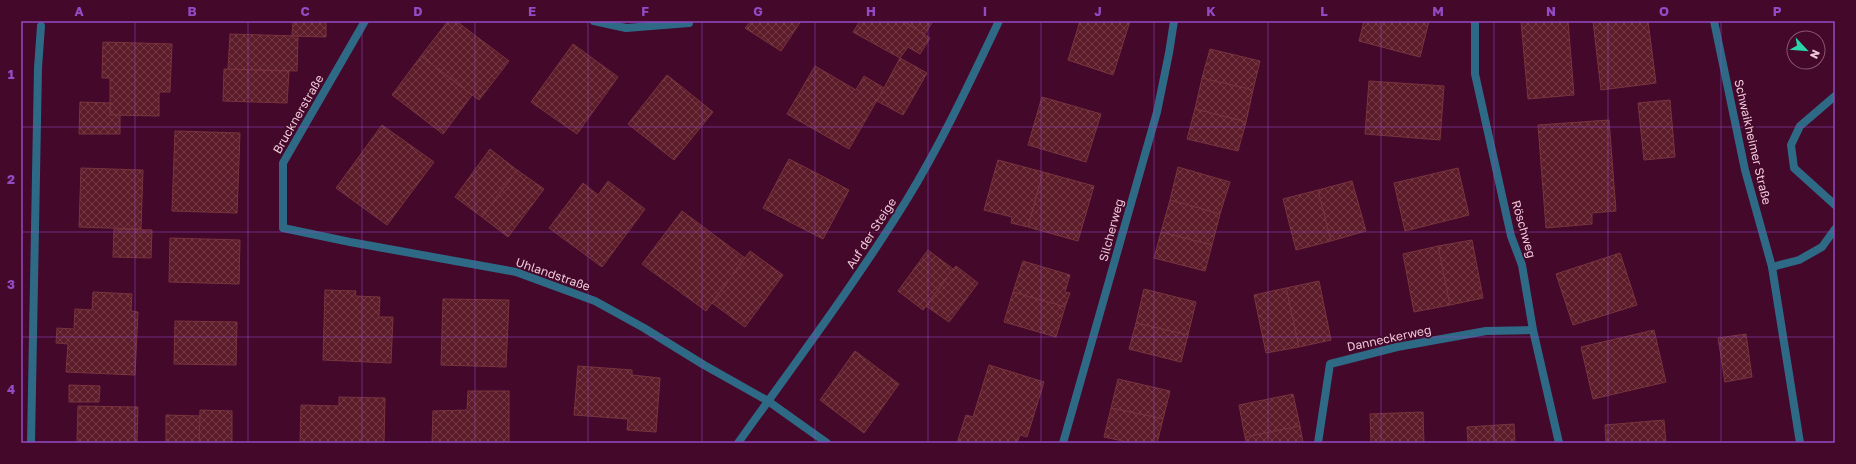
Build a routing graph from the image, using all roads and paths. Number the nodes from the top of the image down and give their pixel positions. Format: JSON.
{"nodes":[{"id":1,"x":365,"y":21,"type":"edge"},
{"id":2,"x":594,"y":21,"type":"edge"},
{"id":3,"x":999,"y":21,"type":"edge"},
{"id":4,"x":1174,"y":21,"type":"edge"},
{"id":5,"x":1475,"y":21,"type":"edge"},
{"id":6,"x":1714,"y":21,"type":"edge"},
{"id":7,"x":689,"y":23,"type":"dead end"},
{"id":8,"x":41,"y":26,"type":"dead end"},
{"id":9,"x":1835,"y":96,"type":"edge"},
{"id":10,"x":1835,"y":205,"type":"edge"},
{"id":11,"x":283,"y":228,"type":"joint"},
{"id":12,"x":1835,"y":229,"type":"edge"},
{"id":13,"x":1772,"y":267,"type":"junction"},
{"id":14,"x":1533,"y":330,"type":"junction"},
{"id":15,"x":768,"y":401,"type":"junction"},
{"id":16,"x":31,"y":443,"type":"edge"},
{"id":17,"x":738,"y":443,"type":"edge"},
{"id":18,"x":827,"y":443,"type":"edge"},
{"id":19,"x":1063,"y":443,"type":"edge"},
{"id":20,"x":1318,"y":443,"type":"edge"},
{"id":21,"x":1560,"y":443,"type":"edge"},
{"id":22,"x":1800,"y":443,"type":"edge"}],
"edges":[{"from":1,"to":11,"type":"street","name":"Brucknerstraße"},
{"from":2,"to":7,"type":"street"},
{"from":3,"to":15,"type":"street","name":"Auf der Steige"},
{"from":4,"to":19,"type":"street","name":"Silcherweg"},
{"from":5,"to":14,"type":"street","name":"Röschweg"},
{"from":6,"to":13,"type":"street","name":"Schwaikheimer Straße"},
{"from":8,"to":16,"type":"street"},
{"from":9,"to":10,"type":"street"},
{"from":11,"to":15,"type":"street","name":"Uhlandstraße"},
{"from":12,"to":13,"type":"street"},
{"from":13,"to":22,"type":"street","name":"Schwaikheimer Straße"},
{"from":14,"to":20,"type":"street","name":"Danneckerweg"},
{"from":14,"to":21,"type":"street","name":"Röschweg"},
{"from":15,"to":17,"type":"street","name":"Auf der Steige"},
{"from":15,"to":18,"type":"street"}]}
